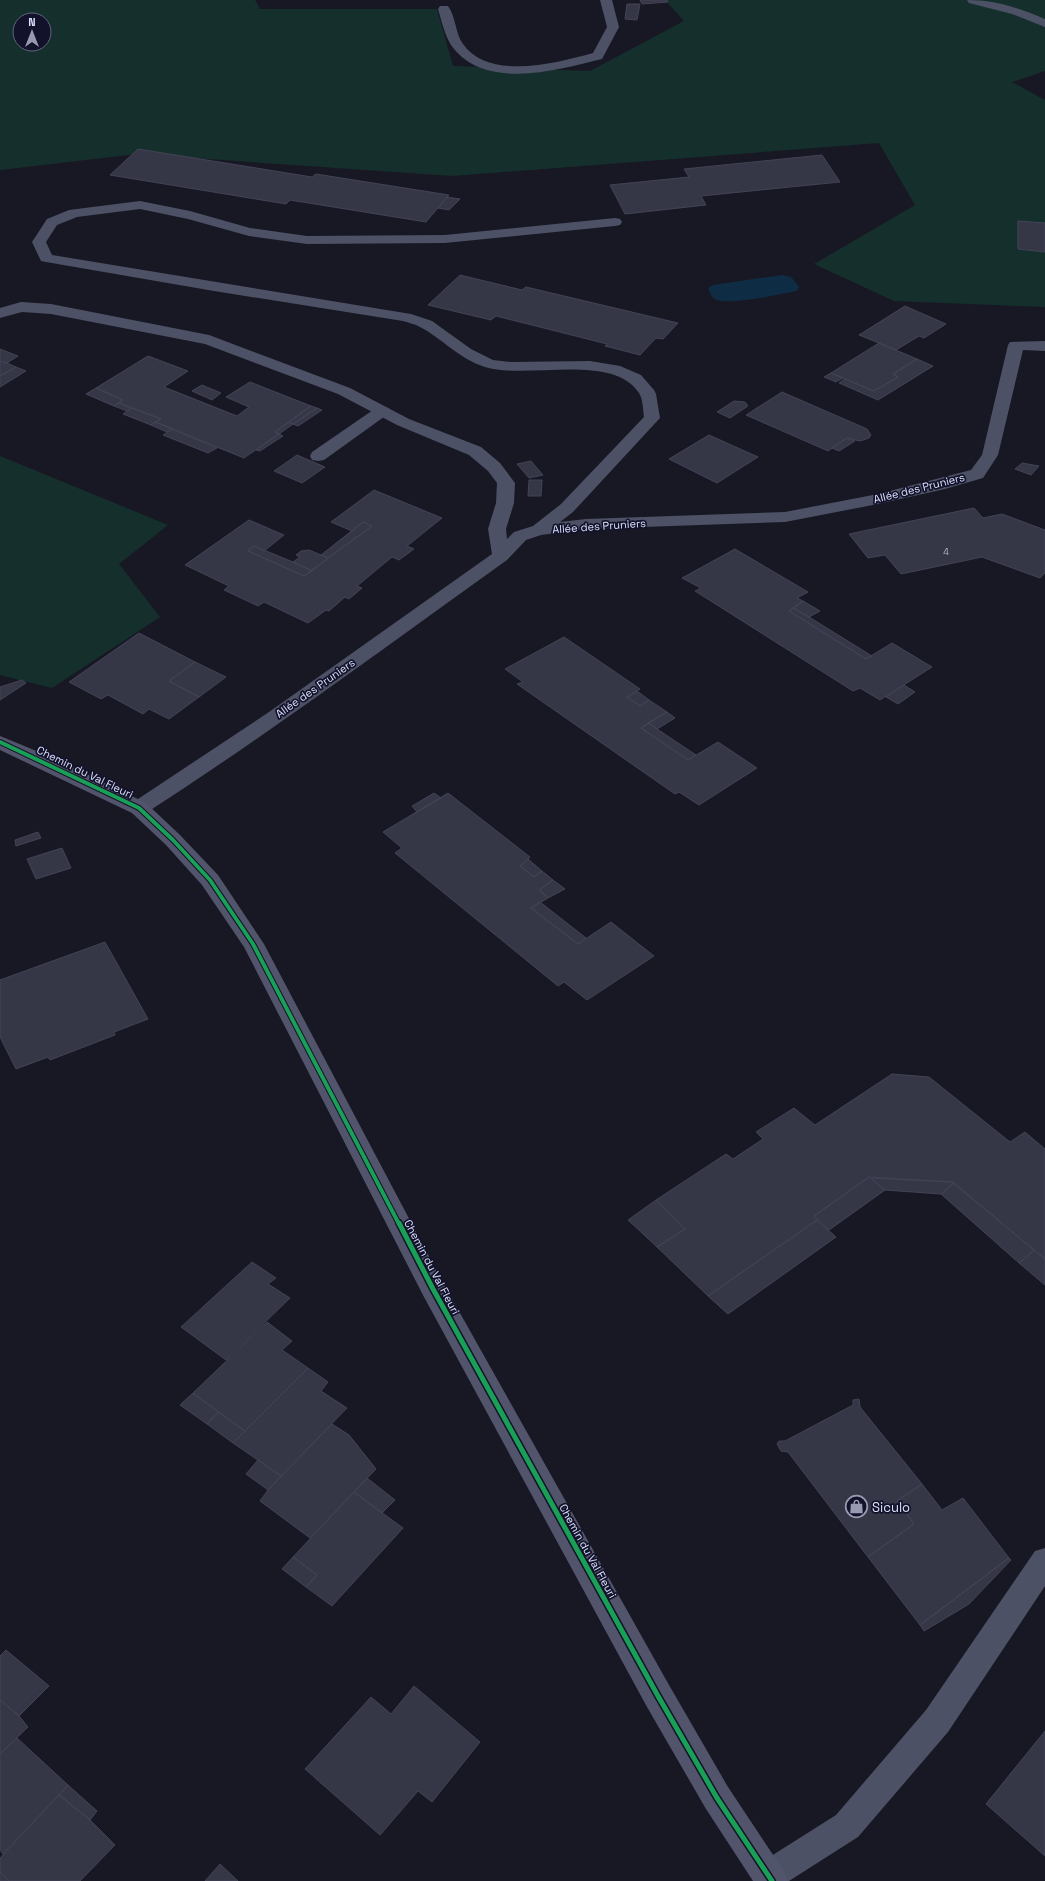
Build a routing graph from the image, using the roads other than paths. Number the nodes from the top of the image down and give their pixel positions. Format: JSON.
{"nodes":[{"id":1,"x":606,"y":0,"type":"edge"},
{"id":2,"x":973,"y":0,"type":"edge"},
{"id":3,"x":444,"y":9,"type":"dead end"},
{"id":4,"x":1045,"y":23,"type":"edge"},
{"id":5,"x":615,"y":222,"type":"dead end"},
{"id":6,"x":0,"y":313,"type":"edge"},
{"id":7,"x":1045,"y":346,"type":"edge"},
{"id":8,"x":382,"y":411,"type":"junction"},
{"id":9,"x":318,"y":456,"type":"dead end"},
{"id":10,"x":539,"y":530,"type":"junction"},
{"id":11,"x":501,"y":556,"type":"junction"},
{"id":12,"x":0,"y":742,"type":"edge"},
{"id":13,"x":139,"y":808,"type":"junction"},
{"id":14,"x":1045,"y":1561,"type":"edge"},
{"id":15,"x":770,"y":1879,"type":"edge"}],
"edges":[{"from":1,"to":3,"type":"street"},
{"from":2,"to":4,"type":"street"},
{"from":5,"to":10,"type":"street"},
{"from":6,"to":8,"type":"street"},
{"from":7,"to":10,"type":"street","name":"Allée des Pruniers"},
{"from":8,"to":9,"type":"street"},
{"from":8,"to":11,"type":"street"},
{"from":10,"to":11,"type":"street","name":"Allée des Pruniers"},
{"from":11,"to":13,"type":"street","name":"Allée des Pruniers"},
{"from":12,"to":13,"type":"street","name":"Chemin du Val Fleuri"},
{"from":13,"to":15,"type":"street","name":"Chemin du Val Fleuri"},
{"from":14,"to":15,"type":"street"}]}
